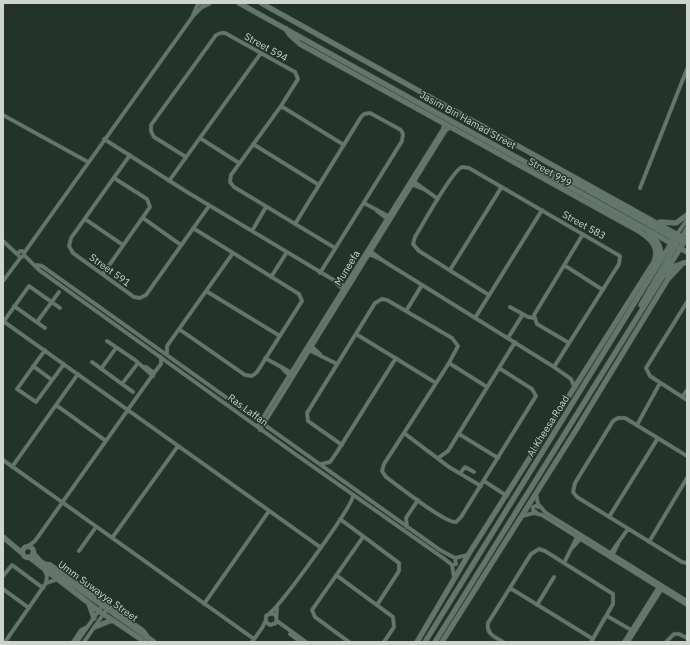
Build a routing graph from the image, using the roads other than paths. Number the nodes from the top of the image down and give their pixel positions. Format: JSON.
{"nodes":[{"id":1,"x":209,"y":3,"type":"edge"},
{"id":2,"x":239,"y":3,"type":"edge"},
{"id":3,"x":261,"y":3,"type":"edge"},
{"id":4,"x":200,"y":4,"type":"edge"},
{"id":5,"x":286,"y":29,"type":"junction"},
{"id":6,"x":261,"y":53,"type":"junction"},
{"id":7,"x":687,"y":69,"type":"edge"},
{"id":8,"x":416,"y":101,"type":"junction"},
{"id":9,"x":281,"y":106,"type":"junction"},
{"id":10,"x":420,"y":109,"type":"junction"},
{"id":11,"x":3,"y":115,"type":"edge"},
{"id":12,"x":443,"y":122,"type":"junction"},
{"id":13,"x":451,"y":127,"type":"junction"},
{"id":14,"x":477,"y":135,"type":"junction"},
{"id":15,"x":468,"y":137,"type":"junction"},
{"id":16,"x":200,"y":138,"type":"junction"},
{"id":17,"x":104,"y":139,"type":"junction"},
{"id":18,"x":253,"y":144,"type":"junction"},
{"id":19,"x":344,"y":145,"type":"junction"},
{"id":20,"x":130,"y":155,"type":"junction"},
{"id":21,"x":186,"y":157,"type":"junction"},
{"id":22,"x":88,"y":162,"type":"junction"},
{"id":23,"x":239,"y":163,"type":"junction"},
{"id":24,"x":540,"y":170,"type":"junction"},
{"id":25,"x":114,"y":178,"type":"junction"},
{"id":26,"x":170,"y":181,"type":"junction"},
{"id":27,"x":412,"y":182,"type":"junction"},
{"id":28,"x":319,"y":185,"type":"junction"},
{"id":29,"x":501,"y":188,"type":"junction"},
{"id":30,"x":640,"y":188,"type":"dead end"},
{"id":31,"x":438,"y":199,"type":"junction"},
{"id":32,"x":583,"y":201,"type":"junction"},
{"id":33,"x":598,"y":202,"type":"junction"},
{"id":34,"x":364,"y":203,"type":"junction"},
{"id":35,"x":209,"y":206,"type":"junction"},
{"id":36,"x":266,"y":207,"type":"junction"},
{"id":37,"x":542,"y":210,"type":"junction"},
{"id":38,"x":687,"y":215,"type":"edge"},
{"id":39,"x":143,"y":218,"type":"junction"},
{"id":40,"x":390,"y":218,"type":"junction"},
{"id":41,"x":85,"y":219,"type":"junction"},
{"id":42,"x":651,"y":220,"type":"junction"},
{"id":43,"x":687,"y":220,"type":"edge"},
{"id":44,"x":295,"y":224,"type":"junction"},
{"id":45,"x":639,"y":226,"type":"junction"},
{"id":46,"x":193,"y":228,"type":"junction"},
{"id":47,"x":687,"y":229,"type":"edge"},
{"id":48,"x":252,"y":231,"type":"junction"},
{"id":49,"x":583,"y":234,"type":"junction"},
{"id":50,"x":3,"y":241,"type":"edge"},
{"id":51,"x":680,"y":241,"type":"edge"},
{"id":52,"x":123,"y":245,"type":"junction"},
{"id":53,"x":181,"y":245,"type":"junction"},
{"id":54,"x":335,"y":248,"type":"junction"},
{"id":55,"x":656,"y":250,"type":"joint"},
{"id":56,"x":287,"y":252,"type":"junction"},
{"id":57,"x":369,"y":252,"type":"junction"},
{"id":58,"x":687,"y":252,"type":"edge"},
{"id":59,"x":233,"y":253,"type":"junction"},
{"id":60,"x":21,"y":254,"type":"junction"},
{"id":61,"x":685,"y":262,"type":"edge"},
{"id":62,"x":36,"y":265,"type":"junction"},
{"id":63,"x":564,"y":265,"type":"junction"},
{"id":64,"x":656,"y":269,"type":"junction"},
{"id":65,"x":450,"y":270,"type":"junction"},
{"id":66,"x":320,"y":273,"type":"junction"},
{"id":67,"x":103,"y":274,"type":"junction"},
{"id":68,"x":271,"y":277,"type":"junction"},
{"id":69,"x":3,"y":281,"type":"edge"},
{"id":70,"x":658,"y":283,"type":"junction"},
{"id":71,"x":422,"y":285,"type":"junction"},
{"id":72,"x":345,"y":289,"type":"junction"},
{"id":73,"x":603,"y":290,"type":"junction"},
{"id":74,"x":206,"y":291,"type":"junction"},
{"id":75,"x":59,"y":292,"type":"dead end"},
{"id":76,"x":489,"y":295,"type":"junction"},
{"id":77,"x":52,"y":302,"type":"junction"},
{"id":78,"x":687,"y":302,"type":"edge"},
{"id":79,"x":14,"y":306,"type":"junction"},
{"id":80,"x":510,"y":307,"type":"dead end"},
{"id":81,"x":60,"y":308,"type":"dead end"},
{"id":82,"x":406,"y":311,"type":"junction"},
{"id":83,"x":523,"y":314,"type":"junction"},
{"id":84,"x":475,"y":318,"type":"junction"},
{"id":85,"x":534,"y":318,"type":"junction"},
{"id":86,"x":3,"y":321,"type":"edge"},
{"id":87,"x":635,"y":321,"type":"junction"},
{"id":88,"x":37,"y":322,"type":"junction"},
{"id":89,"x":45,"y":328,"type":"dead end"},
{"id":90,"x":179,"y":329,"type":"junction"},
{"id":91,"x":356,"y":334,"type":"junction"},
{"id":92,"x":280,"y":336,"type":"junction"},
{"id":93,"x":508,"y":338,"type":"junction"},
{"id":94,"x":107,"y":341,"type":"dead end"},
{"id":95,"x":515,"y":342,"type":"junction"},
{"id":96,"x":569,"y":343,"type":"junction"},
{"id":97,"x":167,"y":346,"type":"junction"},
{"id":98,"x":607,"y":347,"type":"junction"},
{"id":99,"x":116,"y":348,"type":"junction"},
{"id":100,"x":157,"y":348,"type":"junction"},
{"id":101,"x":310,"y":348,"type":"junction"},
{"id":102,"x":44,"y":350,"type":"junction"},
{"id":103,"x":167,"y":355,"type":"junction"},
{"id":104,"x":161,"y":357,"type":"junction"},
{"id":105,"x":265,"y":358,"type":"junction"},
{"id":106,"x":396,"y":358,"type":"junction"},
{"id":107,"x":92,"y":362,"type":"dead end"},
{"id":108,"x":168,"y":362,"type":"junction"},
{"id":109,"x":138,"y":363,"type":"junction"},
{"id":110,"x":449,"y":363,"type":"junction"},
{"id":111,"x":64,"y":364,"type":"junction"},
{"id":112,"x":161,"y":364,"type":"junction"},
{"id":113,"x":179,"y":364,"type":"junction"},
{"id":114,"x":337,"y":364,"type":"junction"},
{"id":115,"x":590,"y":364,"type":"junction"},
{"id":116,"x":33,"y":366,"type":"junction"},
{"id":117,"x":554,"y":367,"type":"junction"},
{"id":118,"x":176,"y":368,"type":"junction"},
{"id":119,"x":499,"y":368,"type":"junction"},
{"id":120,"x":101,"y":369,"type":"junction"},
{"id":121,"x":78,"y":374,"type":"junction"},
{"id":122,"x":154,"y":375,"type":"junction"},
{"id":123,"x":292,"y":375,"type":"junction"},
{"id":124,"x":570,"y":377,"type":"junction"},
{"id":125,"x":582,"y":377,"type":"junction"},
{"id":126,"x":52,"y":380,"type":"junction"},
{"id":127,"x":436,"y":383,"type":"junction"},
{"id":128,"x":660,"y":383,"type":"junction"},
{"id":129,"x":122,"y":384,"type":"junction"},
{"id":130,"x":487,"y":387,"type":"junction"},
{"id":131,"x":575,"y":389,"type":"junction"},
{"id":132,"x":687,"y":390,"type":"edge"},
{"id":133,"x":133,"y":392,"type":"dead end"},
{"id":134,"x":682,"y":397,"type":"junction"},
{"id":135,"x":687,"y":400,"type":"edge"},
{"id":136,"x":565,"y":403,"type":"junction"},
{"id":137,"x":56,"y":405,"type":"junction"},
{"id":138,"x":128,"y":410,"type":"junction"},
{"id":139,"x":578,"y":413,"type":"junction"},
{"id":140,"x":564,"y":417,"type":"junction"},
{"id":141,"x":262,"y":424,"type":"junction"},
{"id":142,"x":637,"y":425,"type":"junction"},
{"id":143,"x":258,"y":428,"type":"junction"},
{"id":144,"x":404,"y":433,"type":"junction"},
{"id":145,"x":459,"y":434,"type":"junction"},
{"id":146,"x":570,"y":438,"type":"junction"},
{"id":147,"x":658,"y":438,"type":"junction"},
{"id":148,"x":106,"y":441,"type":"junction"},
{"id":149,"x":342,"y":445,"type":"junction"},
{"id":150,"x":178,"y":446,"type":"junction"},
{"id":151,"x":687,"y":456,"type":"edge"},
{"id":152,"x":438,"y":458,"type":"junction"},
{"id":153,"x":498,"y":458,"type":"junction"},
{"id":154,"x":3,"y":460,"type":"edge"},
{"id":155,"x":330,"y":462,"type":"junction"},
{"id":156,"x":320,"y":464,"type":"junction"},
{"id":157,"x":12,"y":467,"type":"junction"},
{"id":158,"x":461,"y":472,"type":"junction"},
{"id":159,"x":474,"y":472,"type":"dead end"},
{"id":160,"x":332,"y":473,"type":"junction"},
{"id":161,"x":687,"y":478,"type":"edge"},
{"id":162,"x":484,"y":481,"type":"junction"},
{"id":163,"x":481,"y":486,"type":"junction"},
{"id":164,"x":536,"y":490,"type":"junction"},
{"id":165,"x":353,"y":495,"type":"junction"},
{"id":166,"x":507,"y":496,"type":"junction"},
{"id":167,"x":359,"y":499,"type":"junction"},
{"id":168,"x":353,"y":500,"type":"junction"},
{"id":169,"x":418,"y":500,"type":"junction"},
{"id":170,"x":63,"y":502,"type":"junction"},
{"id":171,"x":269,"y":511,"type":"junction"},
{"id":172,"x":543,"y":511,"type":"junction"},
{"id":173,"x":542,"y":515,"type":"junction"},
{"id":174,"x":503,"y":516,"type":"junction"},
{"id":175,"x":520,"y":517,"type":"junction"},
{"id":176,"x":609,"y":517,"type":"junction"},
{"id":177,"x":406,"y":518,"type":"junction"},
{"id":178,"x":396,"y":519,"type":"junction"},
{"id":179,"x":340,"y":520,"type":"junction"},
{"id":180,"x":96,"y":527,"type":"junction"},
{"id":181,"x":407,"y":528,"type":"junction"},
{"id":182,"x":628,"y":529,"type":"junction"},
{"id":183,"x":483,"y":533,"type":"junction"},
{"id":184,"x":510,"y":533,"type":"junction"},
{"id":185,"x":580,"y":536,"type":"junction"},
{"id":186,"x":363,"y":537,"type":"junction"},
{"id":187,"x":112,"y":538,"type":"junction"},
{"id":188,"x":4,"y":540,"type":"edge"},
{"id":189,"x":35,"y":541,"type":"junction"},
{"id":190,"x":649,"y":542,"type":"junction"},
{"id":191,"x":15,"y":546,"type":"junction"},
{"id":192,"x":26,"y":547,"type":"junction"},
{"id":193,"x":320,"y":547,"type":"junction"},
{"id":194,"x":492,"y":550,"type":"junction"},
{"id":195,"x":79,"y":551,"type":"dead end"},
{"id":196,"x":33,"y":552,"type":"junction"},
{"id":197,"x":470,"y":552,"type":"junction"},
{"id":198,"x":22,"y":553,"type":"junction"},
{"id":199,"x":611,"y":555,"type":"junction"},
{"id":200,"x":28,"y":557,"type":"junction"},
{"id":201,"x":455,"y":558,"type":"junction"},
{"id":202,"x":564,"y":562,"type":"junction"},
{"id":203,"x":43,"y":563,"type":"junction"},
{"id":204,"x":687,"y":563,"type":"edge"},
{"id":205,"x":452,"y":566,"type":"junction"},
{"id":206,"x":44,"y":569,"type":"junction"},
{"id":207,"x":336,"y":575,"type":"junction"},
{"id":208,"x":3,"y":576,"type":"edge"},
{"id":209,"x":554,"y":578,"type":"dead end"},
{"id":210,"x":58,"y":579,"type":"junction"},
{"id":211,"x":454,"y":580,"type":"junction"},
{"id":212,"x":46,"y":583,"type":"junction"},
{"id":213,"x":661,"y":586,"type":"junction"},
{"id":214,"x":43,"y":588,"type":"junction"},
{"id":215,"x":510,"y":588,"type":"junction"},
{"id":216,"x":3,"y":589,"type":"edge"},
{"id":217,"x":445,"y":595,"type":"junction"},
{"id":218,"x":687,"y":601,"type":"edge"},
{"id":219,"x":88,"y":603,"type":"junction"},
{"id":220,"x":204,"y":604,"type":"junction"},
{"id":221,"x":377,"y":604,"type":"junction"},
{"id":222,"x":537,"y":605,"type":"junction"},
{"id":223,"x":687,"y":605,"type":"edge"},
{"id":224,"x":277,"y":606,"type":"junction"},
{"id":225,"x":29,"y":608,"type":"junction"},
{"id":226,"x":103,"y":610,"type":"junction"},
{"id":227,"x":270,"y":613,"type":"junction"},
{"id":228,"x":276,"y":616,"type":"junction"},
{"id":229,"x":441,"y":616,"type":"junction"},
{"id":230,"x":606,"y":616,"type":"junction"},
{"id":231,"x":94,"y":618,"type":"junction"},
{"id":232,"x":112,"y":620,"type":"junction"},
{"id":233,"x":266,"y":620,"type":"junction"},
{"id":234,"x":275,"y":622,"type":"junction"},
{"id":235,"x":269,"y":624,"type":"junction"},
{"id":236,"x":88,"y":626,"type":"junction"},
{"id":237,"x":95,"y":626,"type":"junction"},
{"id":238,"x":262,"y":628,"type":"junction"},
{"id":239,"x":632,"y":633,"type":"junction"},
{"id":240,"x":687,"y":638,"type":"edge"},
{"id":241,"x":146,"y":640,"type":"edge"},
{"id":242,"x":592,"y":640,"type":"edge"},
{"id":243,"x":253,"y":641,"type":"edge"},
{"id":244,"x":4,"y":642,"type":"edge"},
{"id":245,"x":72,"y":642,"type":"edge"},
{"id":246,"x":77,"y":642,"type":"edge"},
{"id":247,"x":84,"y":642,"type":"edge"},
{"id":248,"x":154,"y":642,"type":"edge"},
{"id":249,"x":301,"y":642,"type":"edge"},
{"id":250,"x":306,"y":642,"type":"edge"},
{"id":251,"x":349,"y":642,"type":"edge"},
{"id":252,"x":384,"y":642,"type":"edge"},
{"id":253,"x":417,"y":642,"type":"edge"},
{"id":254,"x":425,"y":642,"type":"edge"},
{"id":255,"x":436,"y":642,"type":"edge"},
{"id":256,"x":442,"y":642,"type":"edge"},
{"id":257,"x":503,"y":642,"type":"edge"},
{"id":258,"x":624,"y":642,"type":"edge"},
{"id":259,"x":628,"y":642,"type":"edge"},
{"id":260,"x":666,"y":642,"type":"edge"}],
"edges":[{"from":1,"to":4,"type":"main road"},
{"from":2,"to":5,"type":"main road","name":"Jasim Bin Hamad Street"},
{"from":3,"to":42,"type":"main road","name":"Jasim Bin Hamad Street"},
{"from":4,"to":17,"type":"street"},
{"from":5,"to":8,"type":"main road","name":"Jasim Bin Hamad Street"},
{"from":5,"to":10,"type":"main road","name":"Street 999"},
{"from":6,"to":9,"type":"street","name":"Street 594"},
{"from":6,"to":16,"type":"street"},
{"from":6,"to":21,"type":"street","name":"Street 594"},
{"from":7,"to":30,"type":"street"},
{"from":8,"to":10,"type":"main road"},
{"from":8,"to":14,"type":"main road","name":"Jasim Bin Hamad Street"},
{"from":9,"to":18,"type":"street","name":"Street 594"},
{"from":9,"to":19,"type":"street"},
{"from":10,"to":12,"type":"main road","name":"Street 999"},
{"from":11,"to":22,"type":"street"},
{"from":12,"to":13,"type":"main road","name":"Street 999"},
{"from":12,"to":27,"type":"street","name":"Muneefa"},
{"from":13,"to":15,"type":"main road","name":"Street 999"},
{"from":13,"to":27,"type":"street","name":"Muneefa"},
{"from":14,"to":15,"type":"main road"},
{"from":14,"to":24,"type":"main road","name":"Jasim Bin Hamad Street"},
{"from":15,"to":32,"type":"main road","name":"Street 999"},
{"from":16,"to":21,"type":"street"},
{"from":16,"to":23,"type":"street"},
{"from":17,"to":20,"type":"street"},
{"from":17,"to":22,"type":"street"},
{"from":18,"to":23,"type":"street","name":"Street 594"},
{"from":18,"to":28,"type":"street"},
{"from":19,"to":28,"type":"street"},
{"from":19,"to":34,"type":"street"},
{"from":20,"to":25,"type":"street","name":"Street 591"},
{"from":20,"to":26,"type":"street"},
{"from":21,"to":26,"type":"street"},
{"from":22,"to":60,"type":"street"},
{"from":23,"to":36,"type":"street","name":"Street 594"},
{"from":24,"to":33,"type":"main road","name":"Jasim Bin Hamad Street"},
{"from":24,"to":51,"type":"main road"},
{"from":25,"to":39,"type":"street"},
{"from":25,"to":41,"type":"street","name":"Street 591"},
{"from":26,"to":35,"type":"street"},
{"from":27,"to":31,"type":"street"},
{"from":27,"to":40,"type":"street","name":"Muneefa"},
{"from":28,"to":44,"type":"street"},
{"from":29,"to":31,"type":"street","name":"Street 583"},
{"from":29,"to":37,"type":"street","name":"Street 583"},
{"from":29,"to":65,"type":"street"},
{"from":31,"to":65,"type":"street","name":"Street 583"},
{"from":32,"to":33,"type":"main road"},
{"from":32,"to":55,"type":"main road","name":"Street 999"},
{"from":33,"to":45,"type":"main road","name":"Jasim Bin Hamad Street"},
{"from":34,"to":40,"type":"street"},
{"from":34,"to":54,"type":"street"},
{"from":35,"to":46,"type":"street","name":"Street 591"},
{"from":35,"to":48,"type":"street"},
{"from":36,"to":44,"type":"street","name":"Street 594"},
{"from":36,"to":48,"type":"street"},
{"from":37,"to":49,"type":"street","name":"Street 583"},
{"from":37,"to":76,"type":"street"},
{"from":38,"to":42,"type":"main road"},
{"from":39,"to":52,"type":"street"},
{"from":39,"to":53,"type":"street"},
{"from":40,"to":57,"type":"street","name":"Muneefa"},
{"from":41,"to":52,"type":"street"},
{"from":41,"to":67,"type":"street","name":"Street 591"},
{"from":42,"to":51,"type":"main road","name":"Jasim Bin Hamad Street"},
{"from":43,"to":51,"type":"street","name":"Al Kheesa Road"},
{"from":44,"to":54,"type":"street","name":"Street 594"},
{"from":45,"to":51,"type":"main road","name":"Jasim Bin Hamad Street"},
{"from":45,"to":64,"type":"main road"},
{"from":46,"to":53,"type":"street","name":"Street 591"},
{"from":46,"to":59,"type":"street"},
{"from":47,"to":51,"type":"main road"},
{"from":48,"to":56,"type":"street"},
{"from":49,"to":63,"type":"street"},
{"from":49,"to":73,"type":"street","name":"Street 583"},
{"from":50,"to":60,"type":"street","name":"Ras Laffan"},
{"from":51,"to":58,"type":"main road","name":"Jasim Bin Hamad Street"},
{"from":51,"to":64,"type":"main road","name":"Al Kheesa Road"},
{"from":51,"to":70,"type":"main road","name":"Al Kheesa Road"},
{"from":51,"to":87,"type":"main road"},
{"from":52,"to":67,"type":"street"},
{"from":53,"to":67,"type":"street","name":"Street 591"},
{"from":54,"to":66,"type":"street"},
{"from":55,"to":115,"type":"main road","name":"Al Kheesa Road"},
{"from":56,"to":66,"type":"street"},
{"from":56,"to":68,"type":"street"},
{"from":57,"to":71,"type":"street"},
{"from":57,"to":72,"type":"street","name":"Muneefa"},
{"from":59,"to":68,"type":"street"},
{"from":59,"to":74,"type":"street"},
{"from":60,"to":62,"type":"street","name":"Ras Laffan"},
{"from":60,"to":69,"type":"street"},
{"from":61,"to":70,"type":"main road"},
{"from":61,"to":146,"type":"main road"},
{"from":62,"to":100,"type":"street","name":"Ras Laffan"},
{"from":62,"to":104,"type":"street","name":"Ras Laffan"},
{"from":63,"to":73,"type":"street"},
{"from":63,"to":85,"type":"street"},
{"from":64,"to":98,"type":"main road","name":"Al Kheesa Road"},
{"from":65,"to":76,"type":"street","name":"Street 583"},
{"from":66,"to":72,"type":"street"},
{"from":68,"to":92,"type":"street"},
{"from":70,"to":87,"type":"main road","name":"Al Kheesa Road"},
{"from":71,"to":82,"type":"street"},
{"from":71,"to":84,"type":"street"},
{"from":72,"to":101,"type":"street","name":"Muneefa"},
{"from":72,"to":123,"type":"street","name":"Muneefa"},
{"from":73,"to":96,"type":"street","name":"Street 583"},
{"from":74,"to":90,"type":"street"},
{"from":74,"to":92,"type":"street"},
{"from":75,"to":77,"type":"street"},
{"from":76,"to":84,"type":"street"},
{"from":77,"to":79,"type":"street"},
{"from":77,"to":81,"type":"street"},
{"from":77,"to":88,"type":"street"},
{"from":78,"to":128,"type":"street"},
{"from":79,"to":86,"type":"street"},
{"from":79,"to":88,"type":"street"},
{"from":80,"to":83,"type":"street"},
{"from":82,"to":91,"type":"street"},
{"from":82,"to":110,"type":"street"},
{"from":83,"to":85,"type":"street"},
{"from":83,"to":93,"type":"street"},
{"from":84,"to":93,"type":"street"},
{"from":85,"to":96,"type":"street"},
{"from":86,"to":102,"type":"street"},
{"from":87,"to":139,"type":"main road","name":"Al Kheesa Road"},
{"from":88,"to":89,"type":"street"},
{"from":90,"to":97,"type":"street"},
{"from":90,"to":105,"type":"street"},
{"from":91,"to":106,"type":"street"},
{"from":91,"to":114,"type":"street"},
{"from":92,"to":105,"type":"street"},
{"from":93,"to":95,"type":"street"},
{"from":94,"to":99,"type":"street"},
{"from":95,"to":117,"type":"street"},
{"from":95,"to":119,"type":"street"},
{"from":96,"to":117,"type":"street","name":"Street 583"},
{"from":97,"to":100,"type":"street"},
{"from":97,"to":103,"type":"street"},
{"from":98,"to":115,"type":"main road"},
{"from":98,"to":140,"type":"main road","name":"Al Kheesa Road"},
{"from":99,"to":109,"type":"street"},
{"from":99,"to":120,"type":"street"},
{"from":100,"to":103,"type":"street","name":"Ras Laffan"},
{"from":101,"to":114,"type":"street"},
{"from":101,"to":123,"type":"street","name":"Muneefa"},
{"from":102,"to":111,"type":"street"},
{"from":102,"to":116,"type":"street"},
{"from":103,"to":113,"type":"street","name":"Ras Laffan"},
{"from":104,"to":108,"type":"street","name":"Ras Laffan"},
{"from":104,"to":112,"type":"street"},
{"from":105,"to":123,"type":"street"},
{"from":106,"to":127,"type":"street"},
{"from":106,"to":149,"type":"street"},
{"from":107,"to":120,"type":"street"},
{"from":108,"to":112,"type":"street"},
{"from":108,"to":118,"type":"street","name":"Ras Laffan"},
{"from":109,"to":122,"type":"street"},
{"from":109,"to":129,"type":"street"},
{"from":110,"to":127,"type":"street"},
{"from":110,"to":130,"type":"street"},
{"from":111,"to":121,"type":"street"},
{"from":111,"to":126,"type":"street"},
{"from":112,"to":122,"type":"street"},
{"from":113,"to":118,"type":"street"},
{"from":113,"to":141,"type":"street","name":"Ras Laffan"},
{"from":114,"to":149,"type":"street"},
{"from":115,"to":125,"type":"main road","name":"Al Kheesa Road"},
{"from":116,"to":126,"type":"street"},
{"from":116,"to":126,"type":"street"},
{"from":117,"to":124,"type":"street"},
{"from":118,"to":143,"type":"street","name":"Ras Laffan"},
{"from":119,"to":130,"type":"street"},
{"from":119,"to":153,"type":"street"},
{"from":120,"to":129,"type":"street"},
{"from":121,"to":137,"type":"street"},
{"from":121,"to":138,"type":"street"},
{"from":122,"to":138,"type":"street"},
{"from":123,"to":141,"type":"street","name":"Muneefa"},
{"from":124,"to":125,"type":"street"},
{"from":124,"to":131,"type":"street"},
{"from":125,"to":131,"type":"main road","name":"Al Kheesa Road"},
{"from":127,"to":144,"type":"street"},
{"from":128,"to":134,"type":"street"},
{"from":128,"to":142,"type":"street"},
{"from":129,"to":133,"type":"street"},
{"from":130,"to":145,"type":"street"},
{"from":131,"to":136,"type":"main road","name":"Al Kheesa Road"},
{"from":132,"to":134,"type":"street"},
{"from":134,"to":135,"type":"street"},
{"from":136,"to":140,"type":"main road"},
{"from":136,"to":166,"type":"main road","name":"Al Kheesa Road"},
{"from":137,"to":148,"type":"street"},
{"from":137,"to":157,"type":"street"},
{"from":138,"to":148,"type":"street"},
{"from":138,"to":150,"type":"street"},
{"from":139,"to":146,"type":"main road"},
{"from":139,"to":194,"type":"main road","name":"Al Kheesa Road"},
{"from":140,"to":174,"type":"main road","name":"Al Kheesa Road"},
{"from":141,"to":143,"type":"street","name":"Muneefa"},
{"from":141,"to":156,"type":"street","name":"Ras Laffan"},
{"from":142,"to":147,"type":"street"},
{"from":142,"to":176,"type":"street"},
{"from":143,"to":165,"type":"street","name":"Ras Laffan"},
{"from":144,"to":152,"type":"street"},
{"from":144,"to":169,"type":"street"},
{"from":145,"to":152,"type":"street"},
{"from":145,"to":153,"type":"street"},
{"from":146,"to":164,"type":"main road"},
{"from":147,"to":151,"type":"street"},
{"from":147,"to":176,"type":"street"},
{"from":148,"to":170,"type":"street"},
{"from":149,"to":155,"type":"street"},
{"from":150,"to":171,"type":"street"},
{"from":150,"to":187,"type":"street"},
{"from":152,"to":158,"type":"street"},
{"from":153,"to":162,"type":"street"},
{"from":154,"to":157,"type":"street"},
{"from":155,"to":156,"type":"street"},
{"from":155,"to":160,"type":"street"},
{"from":156,"to":160,"type":"street","name":"Ras Laffan"},
{"from":157,"to":170,"type":"street"},
{"from":158,"to":159,"type":"street"},
{"from":158,"to":163,"type":"street"},
{"from":160,"to":178,"type":"street","name":"Ras Laffan"},
{"from":161,"to":190,"type":"street"},
{"from":162,"to":163,"type":"street"},
{"from":162,"to":166,"type":"street"},
{"from":163,"to":169,"type":"street"},
{"from":164,"to":172,"type":"street"},
{"from":164,"to":175,"type":"main road"},
{"from":165,"to":167,"type":"street","name":"Ras Laffan"},
{"from":165,"to":168,"type":"street"},
{"from":166,"to":183,"type":"main road","name":"Al Kheesa Road"},
{"from":167,"to":168,"type":"street"},
{"from":167,"to":205,"type":"street","name":"Ras Laffan"},
{"from":168,"to":179,"type":"street"},
{"from":169,"to":177,"type":"street"},
{"from":170,"to":180,"type":"street"},
{"from":170,"to":189,"type":"street"},
{"from":171,"to":193,"type":"street"},
{"from":171,"to":220,"type":"street"},
{"from":172,"to":173,"type":"street"},
{"from":172,"to":185,"type":"street"},
{"from":173,"to":175,"type":"street"},
{"from":173,"to":185,"type":"street"},
{"from":174,"to":183,"type":"main road"},
{"from":174,"to":229,"type":"main road","name":"Al Kheesa Road"},
{"from":175,"to":184,"type":"main road"},
{"from":176,"to":182,"type":"street"},
{"from":177,"to":178,"type":"street"},
{"from":177,"to":181,"type":"street"},
{"from":178,"to":181,"type":"street","name":"Ras Laffan"},
{"from":179,"to":186,"type":"street"},
{"from":179,"to":193,"type":"street"},
{"from":180,"to":187,"type":"street"},
{"from":180,"to":195,"type":"street"},
{"from":181,"to":201,"type":"street","name":"Ras Laffan"},
{"from":182,"to":190,"type":"street"},
{"from":182,"to":199,"type":"street"},
{"from":183,"to":197,"type":"main road","name":"Al Kheesa Road"},
{"from":184,"to":194,"type":"main road"},
{"from":184,"to":256,"type":"main road"},
{"from":185,"to":199,"type":"street"},
{"from":185,"to":202,"type":"street"},
{"from":186,"to":207,"type":"street"},
{"from":186,"to":221,"type":"street"},
{"from":187,"to":220,"type":"street"},
{"from":188,"to":191,"type":"main road"},
{"from":189,"to":192,"type":"street"},
{"from":189,"to":196,"type":"street"},
{"from":190,"to":204,"type":"street"},
{"from":191,"to":192,"type":"main road"},
{"from":191,"to":198,"type":"main road"},
{"from":192,"to":196,"type":"main road"},
{"from":192,"to":198,"type":"main road"},
{"from":193,"to":224,"type":"street"},
{"from":194,"to":255,"type":"main road","name":"Al Kheesa Road"},
{"from":196,"to":200,"type":"main road"},
{"from":196,"to":203,"type":"main road","name":"Umm Suwayya Street"},
{"from":197,"to":201,"type":"street"},
{"from":197,"to":211,"type":"main road","name":"Al Kheesa Road"},
{"from":198,"to":200,"type":"main road"},
{"from":199,"to":213,"type":"street"},
{"from":200,"to":206,"type":"main road","name":"Umm Suwayya Street"},
{"from":201,"to":205,"type":"street"},
{"from":202,"to":215,"type":"street"},
{"from":202,"to":230,"type":"street"},
{"from":203,"to":226,"type":"main road","name":"Umm Suwayya Street"},
{"from":203,"to":241,"type":"street"},
{"from":205,"to":211,"type":"street"},
{"from":206,"to":210,"type":"main road","name":"Umm Suwayya Street"},
{"from":206,"to":212,"type":"street"},
{"from":207,"to":221,"type":"street"},
{"from":207,"to":251,"type":"street"},
{"from":208,"to":214,"type":"street"},
{"from":209,"to":222,"type":"street"},
{"from":210,"to":212,"type":"street"},
{"from":210,"to":219,"type":"main road","name":"Umm Suwayya Street"},
{"from":211,"to":217,"type":"main road","name":"Al Kheesa Road"},
{"from":212,"to":214,"type":"street"},
{"from":213,"to":218,"type":"street"},
{"from":213,"to":223,"type":"street"},
{"from":213,"to":239,"type":"street"},
{"from":214,"to":225,"type":"street"},
{"from":215,"to":222,"type":"street"},
{"from":215,"to":257,"type":"street"},
{"from":216,"to":225,"type":"street"},
{"from":217,"to":229,"type":"main road"},
{"from":217,"to":253,"type":"main road","name":"Al Kheesa Road"},
{"from":219,"to":226,"type":"main road","name":"Umm Suwayya Street"},
{"from":219,"to":231,"type":"main road"},
{"from":220,"to":243,"type":"street"},
{"from":221,"to":252,"type":"street"},
{"from":222,"to":242,"type":"street"},
{"from":224,"to":227,"type":"street"},
{"from":224,"to":228,"type":"street"},
{"from":225,"to":244,"type":"street"},
{"from":226,"to":231,"type":"street"},
{"from":226,"to":232,"type":"main road","name":"Umm Suwayya Street"},
{"from":226,"to":237,"type":"street"},
{"from":226,"to":241,"type":"main road","name":"Umm Suwayya Street"},
{"from":227,"to":228,"type":"street"},
{"from":227,"to":233,"type":"street"},
{"from":228,"to":234,"type":"street"},
{"from":229,"to":254,"type":"main road","name":"Al Kheesa Road"},
{"from":230,"to":239,"type":"street"},
{"from":230,"to":242,"type":"street"},
{"from":231,"to":236,"type":"street"},
{"from":232,"to":237,"type":"main road"},
{"from":232,"to":241,"type":"main road","name":"Umm Suwayya Street"},
{"from":233,"to":235,"type":"street"},
{"from":233,"to":238,"type":"street"},
{"from":234,"to":235,"type":"street"},
{"from":234,"to":249,"type":"street"},
{"from":234,"to":250,"type":"street"},
{"from":235,"to":238,"type":"street"},
{"from":236,"to":245,"type":"street"},
{"from":236,"to":246,"type":"street"},
{"from":237,"to":247,"type":"street"},
{"from":238,"to":243,"type":"street"},
{"from":239,"to":258,"type":"street"},
{"from":239,"to":259,"type":"street"},
{"from":240,"to":260,"type":"street"},
{"from":241,"to":248,"type":"main road","name":"Umm Suwayya Street"}]}
